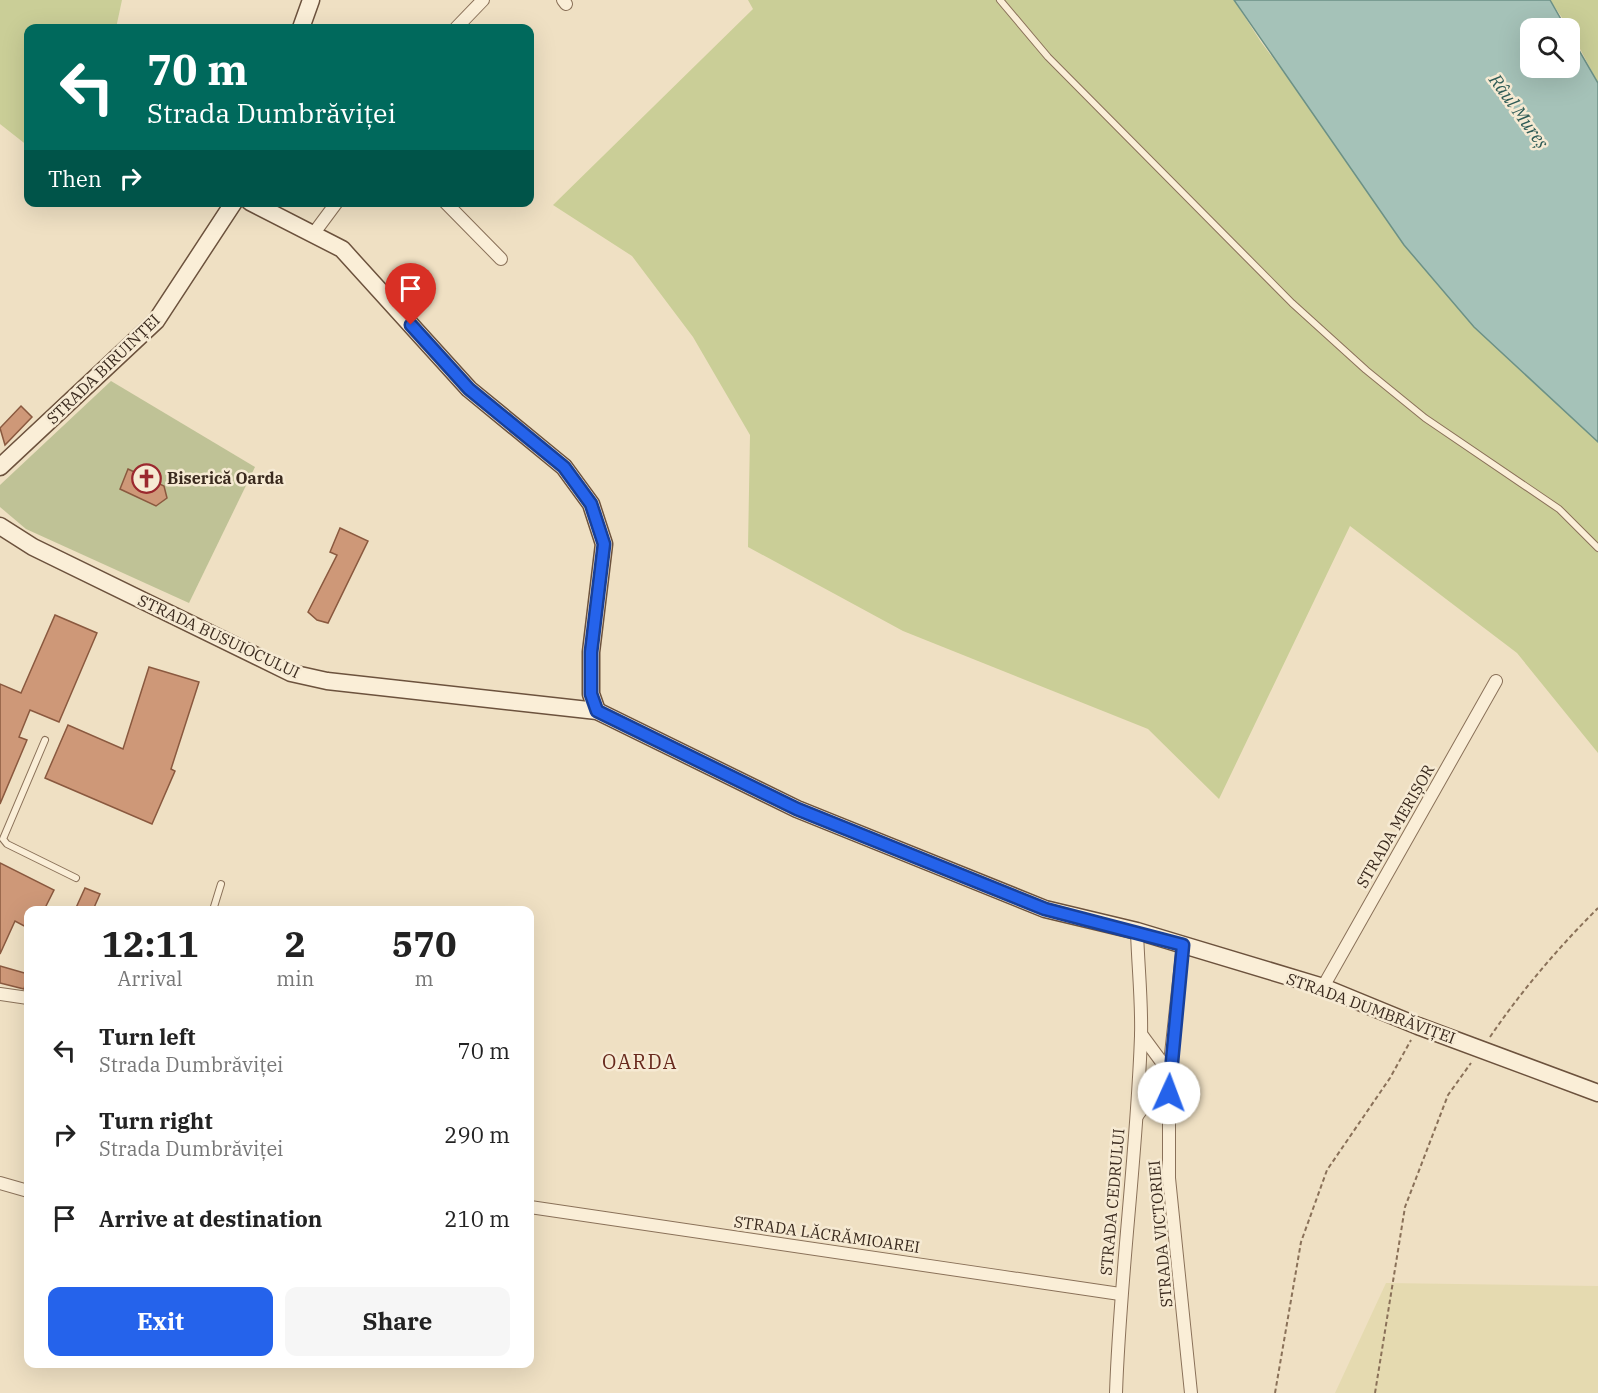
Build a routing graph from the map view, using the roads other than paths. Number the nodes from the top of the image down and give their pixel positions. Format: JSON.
{"nodes":[{"id":1,"x":311,"y":0,"type":"edge"},
{"id":2,"x":483,"y":0,"type":"edge"},
{"id":3,"x":999,"y":0,"type":"edge"},
{"id":4,"x":303,"y":24,"type":"edge"},
{"id":5,"x":460,"y":24,"type":"edge"},
{"id":6,"x":231,"y":207,"type":"edge"},
{"id":7,"x":260,"y":207,"type":"edge"},
{"id":8,"x":333,"y":207,"type":"edge"},
{"id":9,"x":450,"y":207,"type":"edge"},
{"id":10,"x":314,"y":233,"type":"junction"},
{"id":11,"x":501,"y":259,"type":"dead end"},
{"id":12,"x":0,"y":467,"type":"edge"},
{"id":13,"x":0,"y":526,"type":"edge"},
{"id":14,"x":1598,"y":548,"type":"edge"},
{"id":15,"x":1497,"y":681,"type":"dead end"},
{"id":16,"x":597,"y":711,"type":"junction"},
{"id":17,"x":45,"y":740,"type":"dead end"},
{"id":18,"x":0,"y":819,"type":"edge"},
{"id":19,"x":8,"y":823,"type":"junction"},
{"id":20,"x":76,"y":878,"type":"dead end"},
{"id":21,"x":221,"y":884,"type":"dead end"},
{"id":22,"x":214,"y":906,"type":"edge"},
{"id":23,"x":1137,"y":931,"type":"junction"},
{"id":24,"x":1183,"y":945,"type":"junction"},
{"id":25,"x":1323,"y":987,"type":"junction"},
{"id":26,"x":0,"y":994,"type":"edge"},
{"id":27,"x":24,"y":997,"type":"edge"},
{"id":28,"x":1141,"y":1034,"type":"junction"},
{"id":29,"x":1169,"y":1072,"type":"junction"},
{"id":30,"x":1598,"y":1093,"type":"edge"},
{"id":31,"x":1137,"y":1116,"type":"junction"},
{"id":32,"x":0,"y":1183,"type":"edge"},
{"id":33,"x":24,"y":1190,"type":"edge"},
{"id":34,"x":534,"y":1207,"type":"edge"},
{"id":35,"x":1120,"y":1294,"type":"junction"},
{"id":36,"x":1116,"y":1393,"type":"edge"},
{"id":37,"x":1191,"y":1393,"type":"edge"}],
"edges":[{"from":1,"to":4,"type":"main road"},
{"from":2,"to":5,"type":"street"},
{"from":3,"to":14,"type":"lane"},
{"from":6,"to":12,"type":"main road","name":"STRADA BIRUINȚEI"},
{"from":7,"to":10,"type":"main road"},
{"from":8,"to":10,"type":"street"},
{"from":9,"to":11,"type":"street"},
{"from":10,"to":16,"type":"main road"},
{"from":13,"to":16,"type":"main road","name":"STRADA BUSUIOCULUI"},
{"from":15,"to":25,"type":"street","name":"STRADA MERIȘOR"},
{"from":16,"to":23,"type":"main road","name":"STRADA DUMBRĂVIȚEI"},
{"from":17,"to":19,"type":"lane"},
{"from":18,"to":19,"type":"lane"},
{"from":19,"to":20,"type":"lane"},
{"from":21,"to":22,"type":"lane"},
{"from":23,"to":24,"type":"main road","name":"STRADA DUMBRĂVIȚEI"},
{"from":23,"to":28,"type":"street"},
{"from":24,"to":25,"type":"main road","name":"STRADA DUMBRĂVIȚEI"},
{"from":24,"to":29,"type":"street","name":"STRADA VICTORIEI"},
{"from":25,"to":30,"type":"main road","name":"STRADA DUMBRĂVIȚEI"},
{"from":26,"to":27,"type":"street"},
{"from":28,"to":29,"type":"street"},
{"from":28,"to":31,"type":"street"},
{"from":29,"to":31,"type":"street","name":"STRADA CEDRULUI"},
{"from":29,"to":37,"type":"street","name":"STRADA VICTORIEI"},
{"from":31,"to":35,"type":"street","name":"STRADA CEDRULUI"},
{"from":32,"to":33,"type":"street"},
{"from":34,"to":35,"type":"street","name":"STRADA LĂCRĂMIOAREI"},
{"from":35,"to":36,"type":"street","name":"STRADA CEDRULUI"}]}
